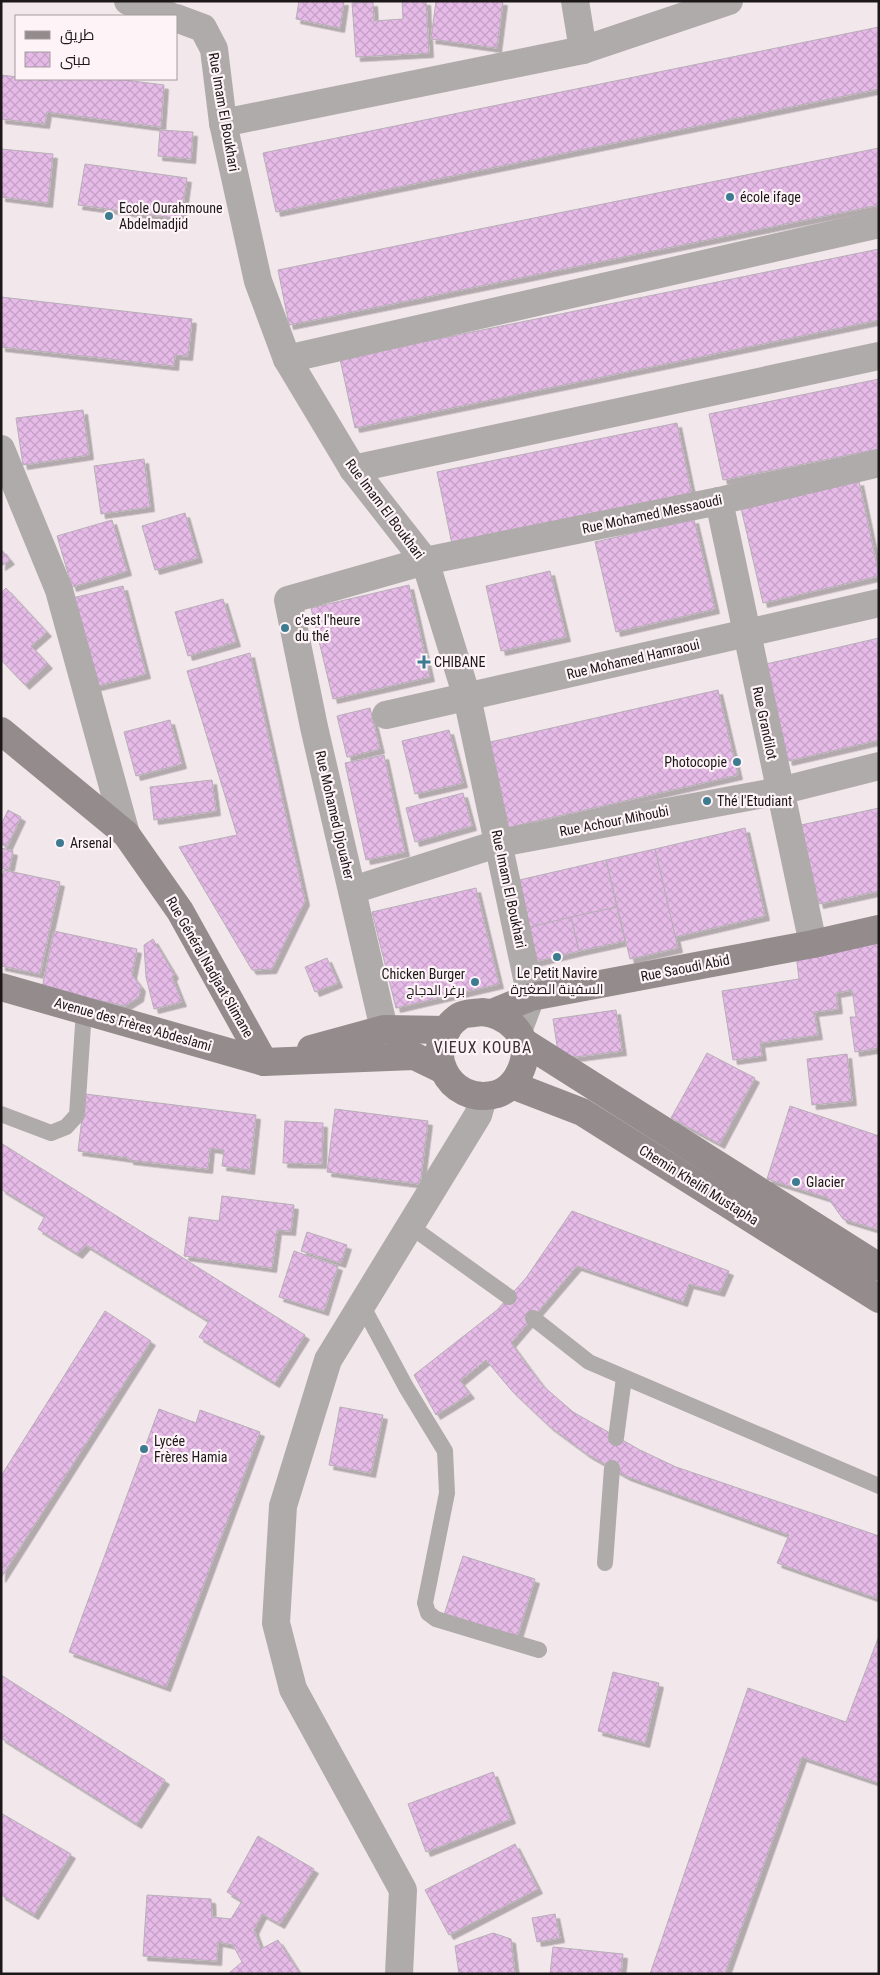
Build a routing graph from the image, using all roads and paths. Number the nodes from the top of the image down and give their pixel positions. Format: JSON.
{"nodes":[{"id":1,"x":128,"y":1,"type":"edge"},
{"id":2,"x":575,"y":1,"type":"edge"},
{"id":3,"x":729,"y":1,"type":"edge"},
{"id":4,"x":167,"y":15,"type":"edge"},
{"id":5,"x":178,"y":19,"type":"edge"},
{"id":6,"x":582,"y":50,"type":"junction"},
{"id":7,"x":223,"y":123,"type":"junction"},
{"id":8,"x":879,"y":224,"type":"edge"},
{"id":9,"x":879,"y":356,"type":"edge"},
{"id":10,"x":287,"y":359,"type":"junction"},
{"id":11,"x":1,"y":449,"type":"edge"},
{"id":12,"x":878,"y":466,"type":"edge"},
{"id":13,"x":353,"y":469,"type":"junction"},
{"id":14,"x":719,"y":501,"type":"junction"},
{"id":15,"x":425,"y":561,"type":"junction"},
{"id":16,"x":288,"y":600,"type":"joint"},
{"id":17,"x":879,"y":603,"type":"edge"},
{"id":18,"x":746,"y":633,"type":"junction"},
{"id":19,"x":467,"y":697,"type":"junction"},
{"id":20,"x":386,"y":715,"type":"dead end"},
{"id":21,"x":1,"y":731,"type":"edge"},
{"id":22,"x":879,"y":766,"type":"edge"},
{"id":23,"x":780,"y":791,"type":"junction"},
{"id":24,"x":126,"y":834,"type":"junction"},
{"id":25,"x":500,"y":843,"type":"junction"},
{"id":26,"x":352,"y":890,"type":"junction"},
{"id":27,"x":879,"y":928,"type":"edge"},
{"id":28,"x":813,"y":944,"type":"junction"},
{"id":29,"x":1,"y":988,"type":"edge"},
{"id":30,"x":531,"y":997,"type":"junction"},
{"id":31,"x":84,"y":1010,"type":"junction"},
{"id":32,"x":492,"y":1013,"type":"junction"},
{"id":33,"x":384,"y":1029,"type":"junction"},
{"id":34,"x":447,"y":1030,"type":"junction"},
{"id":35,"x":521,"y":1037,"type":"junction"},
{"id":36,"x":264,"y":1062,"type":"junction"},
{"id":37,"x":443,"y":1070,"type":"junction"},
{"id":38,"x":500,"y":1091,"type":"junction"},
{"id":39,"x":1,"y":1114,"type":"edge"},
{"id":40,"x":410,"y":1226,"type":"junction"},
{"id":41,"x":879,"y":1268,"type":"edge"},
{"id":42,"x":509,"y":1297,"type":"dead end"},
{"id":43,"x":879,"y":1299,"type":"edge"},
{"id":44,"x":362,"y":1305,"type":"junction"},
{"id":45,"x":533,"y":1318,"type":"dead end"},
{"id":46,"x":624,"y":1378,"type":"junction"},
{"id":47,"x":616,"y":1438,"type":"dead end"},
{"id":48,"x":612,"y":1468,"type":"dead end"},
{"id":49,"x":879,"y":1486,"type":"edge"},
{"id":50,"x":605,"y":1563,"type":"dead end"},
{"id":51,"x":539,"y":1650,"type":"dead end"},
{"id":52,"x":399,"y":1974,"type":"edge"}],
"edges":[{"from":1,"to":4,"type":"street"},
{"from":2,"to":6,"type":"street"},
{"from":3,"to":6,"type":"street"},
{"from":5,"to":7,"type":"street","name":"Rue Imam El Boukhari"},
{"from":6,"to":7,"type":"street"},
{"from":7,"to":10,"type":"street","name":"Rue Imam El Boukhari"},
{"from":8,"to":10,"type":"street"},
{"from":9,"to":13,"type":"street"},
{"from":10,"to":13,"type":"street","name":"Rue Imam El Boukhari"},
{"from":11,"to":24,"type":"street"},
{"from":12,"to":14,"type":"street","name":"Rue Mohamed Messaoudi"},
{"from":13,"to":15,"type":"street","name":"Rue Imam El Boukhari"},
{"from":14,"to":15,"type":"street","name":"Rue Mohamed Messaoudi"},
{"from":14,"to":18,"type":"street","name":"Rue Grandilot"},
{"from":15,"to":16,"type":"street","name":"Rue Mohamed Messaoudi"},
{"from":15,"to":19,"type":"street","name":"Rue Imam El Boukhari"},
{"from":16,"to":26,"type":"street","name":"Rue Mohamed Djouaher"},
{"from":17,"to":18,"type":"street","name":"Rue Mohamed Hamraoui"},
{"from":18,"to":19,"type":"street","name":"Rue Mohamed Hamraoui"},
{"from":18,"to":23,"type":"street","name":"Rue Grandilot"},
{"from":19,"to":20,"type":"street","name":"Rue Mohamed Hamraoui"},
{"from":19,"to":25,"type":"street","name":"Rue Imam El Boukhari"},
{"from":21,"to":24,"type":"main road","name":"Rue Général Nadjaat Slimane"},
{"from":22,"to":23,"type":"street","name":"Rue Achour Mihoubi"},
{"from":23,"to":25,"type":"street","name":"Rue Achour Mihoubi"},
{"from":23,"to":28,"type":"street","name":"Rue Grandilot"},
{"from":24,"to":36,"type":"main road","name":"Rue Général Nadjaat Slimane"},
{"from":25,"to":26,"type":"street","name":"Rue Achour Mihoubi"},
{"from":25,"to":30,"type":"street","name":"Rue Imam El Boukhari"},
{"from":26,"to":33,"type":"street","name":"Rue Mohamed Djouaher"},
{"from":27,"to":28,"type":"main road","name":"Rue Saoudi Abid"},
{"from":28,"to":30,"type":"main road","name":"Rue Saoudi Abid"},
{"from":29,"to":31,"type":"main road","name":"Avenue des Frères Abdeslami"},
{"from":30,"to":32,"type":"main road","name":"Rue Saoudi Abid"},
{"from":30,"to":35,"type":"street"},
{"from":31,"to":36,"type":"main road","name":"Avenue des Frères Abdeslami"},
{"from":31,"to":39,"type":"lane"},
{"from":32,"to":34,"type":"main road"},
{"from":32,"to":35,"type":"main road"},
{"from":33,"to":34,"type":"main road"},
{"from":33,"to":36,"type":"main road"},
{"from":34,"to":37,"type":"main road"},
{"from":35,"to":38,"type":"main road"},
{"from":35,"to":41,"type":"main road","name":"Chemin Khelifi Mustapha"},
{"from":36,"to":37,"type":"main road"},
{"from":37,"to":38,"type":"main road"},
{"from":38,"to":40,"type":"street"},
{"from":38,"to":43,"type":"main road","name":"Chemin Khelifi Mustapha"},
{"from":40,"to":42,"type":"lane"},
{"from":40,"to":44,"type":"street"},
{"from":44,"to":51,"type":"lane"},
{"from":44,"to":52,"type":"street"},
{"from":45,"to":46,"type":"lane"},
{"from":46,"to":47,"type":"lane"},
{"from":46,"to":49,"type":"lane"},
{"from":48,"to":50,"type":"lane"}]}
